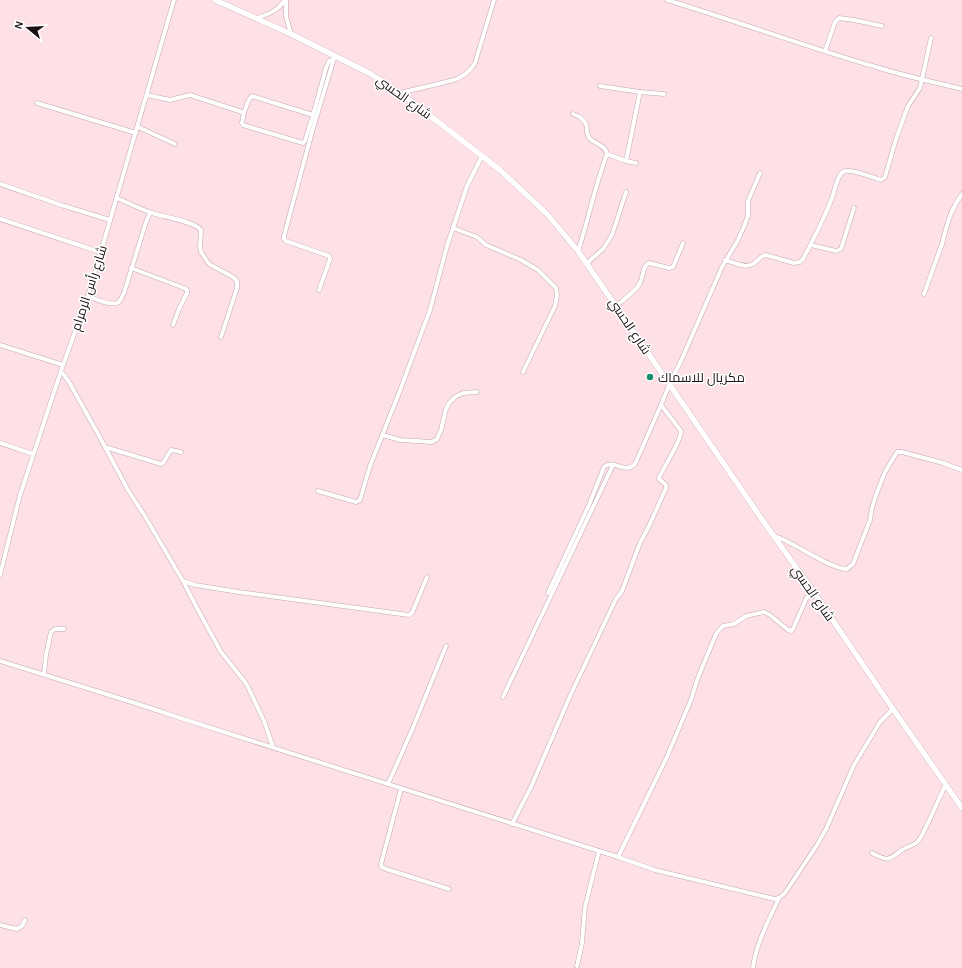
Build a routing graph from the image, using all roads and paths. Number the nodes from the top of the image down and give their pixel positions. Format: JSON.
{"nodes":[{"id":1,"x":174,"y":0,"type":"edge"},
{"id":2,"x":215,"y":0,"type":"edge"},
{"id":3,"x":286,"y":0,"type":"edge"},
{"id":4,"x":494,"y":0,"type":"edge"},
{"id":5,"x":667,"y":0,"type":"edge"},
{"id":6,"x":257,"y":18,"type":"junction"},
{"id":7,"x":882,"y":26,"type":"dead end"},
{"id":8,"x":291,"y":34,"type":"junction"},
{"id":9,"x":931,"y":38,"type":"dead end"},
{"id":10,"x":825,"y":51,"type":"junction"},
{"id":11,"x":334,"y":57,"type":"junction"},
{"id":12,"x":922,"y":80,"type":"junction"},
{"id":13,"x":600,"y":86,"type":"dead end"},
{"id":14,"x":962,"y":90,"type":"edge"},
{"id":15,"x":640,"y":92,"type":"junction"},
{"id":16,"x":400,"y":93,"type":"junction"},
{"id":17,"x":664,"y":94,"type":"dead end"},
{"id":18,"x":147,"y":95,"type":"junction"},
{"id":19,"x":37,"y":103,"type":"dead end"},
{"id":20,"x":244,"y":112,"type":"junction"},
{"id":21,"x":573,"y":114,"type":"dead end"},
{"id":22,"x":313,"y":115,"type":"junction"},
{"id":23,"x":138,"y":127,"type":"junction"},
{"id":24,"x":310,"y":132,"type":"junction"},
{"id":25,"x":136,"y":133,"type":"junction"},
{"id":26,"x":175,"y":144,"type":"dead end"},
{"id":27,"x":607,"y":154,"type":"junction"},
{"id":28,"x":482,"y":156,"type":"junction"},
{"id":29,"x":626,"y":161,"type":"junction"},
{"id":30,"x":636,"y":163,"type":"dead end"},
{"id":31,"x":760,"y":173,"type":"dead end"},
{"id":32,"x":0,"y":184,"type":"edge"},
{"id":33,"x":626,"y":192,"type":"dead end"},
{"id":34,"x":962,"y":194,"type":"edge"},
{"id":35,"x":117,"y":198,"type":"junction"},
{"id":36,"x":854,"y":208,"type":"dead end"},
{"id":37,"x":150,"y":213,"type":"junction"},
{"id":38,"x":0,"y":220,"type":"edge"},
{"id":39,"x":110,"y":220,"type":"junction"},
{"id":40,"x":453,"y":228,"type":"junction"},
{"id":41,"x":683,"y":243,"type":"dead end"},
{"id":42,"x":811,"y":245,"type":"junction"},
{"id":43,"x":578,"y":250,"type":"junction"},
{"id":44,"x":100,"y":252,"type":"junction"},
{"id":45,"x":725,"y":260,"type":"junction"},
{"id":46,"x":587,"y":263,"type":"junction"},
{"id":47,"x":131,"y":268,"type":"junction"},
{"id":48,"x":319,"y":290,"type":"dead end"},
{"id":49,"x":924,"y":294,"type":"dead end"},
{"id":50,"x":88,"y":296,"type":"junction"},
{"id":51,"x":616,"y":306,"type":"junction"},
{"id":52,"x":173,"y":325,"type":"dead end"},
{"id":53,"x":221,"y":337,"type":"dead end"},
{"id":54,"x":0,"y":345,"type":"edge"},
{"id":55,"x":63,"y":365,"type":"junction"},
{"id":56,"x":61,"y":371,"type":"junction"},
{"id":57,"x":523,"y":372,"type":"dead end"},
{"id":58,"x":670,"y":385,"type":"junction"},
{"id":59,"x":477,"y":392,"type":"dead end"},
{"id":60,"x":661,"y":406,"type":"junction"},
{"id":61,"x":382,"y":435,"type":"junction"},
{"id":62,"x":0,"y":443,"type":"edge"},
{"id":63,"x":106,"y":448,"type":"junction"},
{"id":64,"x":181,"y":452,"type":"dead end"},
{"id":65,"x":33,"y":454,"type":"junction"},
{"id":66,"x":613,"y":464,"type":"junction"},
{"id":67,"x":962,"y":470,"type":"edge"},
{"id":68,"x":318,"y":491,"type":"dead end"},
{"id":69,"x":773,"y":535,"type":"junction"},
{"id":70,"x":0,"y":575,"type":"edge"},
{"id":71,"x":427,"y":577,"type":"dead end"},
{"id":72,"x":183,"y":581,"type":"junction"},
{"id":73,"x":813,"y":592,"type":"junction"},
{"id":74,"x":548,"y":593,"type":"dead end"},
{"id":75,"x":64,"y":629,"type":"dead end"},
{"id":76,"x":446,"y":646,"type":"dead end"},
{"id":77,"x":0,"y":661,"type":"edge"},
{"id":78,"x":44,"y":674,"type":"junction"},
{"id":79,"x":503,"y":697,"type":"dead end"},
{"id":80,"x":893,"y":709,"type":"junction"},
{"id":81,"x":273,"y":747,"type":"junction"},
{"id":82,"x":388,"y":784,"type":"junction"},
{"id":83,"x":946,"y":784,"type":"junction"},
{"id":84,"x":401,"y":789,"type":"junction"},
{"id":85,"x":962,"y":808,"type":"edge"},
{"id":86,"x":512,"y":824,"type":"junction"},
{"id":87,"x":599,"y":851,"type":"junction"},
{"id":88,"x":872,"y":853,"type":"dead end"},
{"id":89,"x":618,"y":857,"type":"junction"},
{"id":90,"x":449,"y":889,"type":"dead end"},
{"id":91,"x":779,"y":898,"type":"junction"},
{"id":92,"x":25,"y":920,"type":"dead end"},
{"id":93,"x":0,"y":925,"type":"edge"},
{"id":94,"x":577,"y":966,"type":"dead end"},
{"id":95,"x":753,"y":968,"type":"edge"}],
"edges":[{"from":1,"to":18,"type":"street","name":"شارع رأس الرمرام"},
{"from":2,"to":6,"type":"street","name":"شارع الحسي"},
{"from":3,"to":6,"type":"street"},
{"from":3,"to":8,"type":"street"},
{"from":4,"to":16,"type":"street"},
{"from":5,"to":10,"type":"street"},
{"from":6,"to":8,"type":"street","name":"شارع الحسي"},
{"from":7,"to":10,"type":"street"},
{"from":8,"to":11,"type":"street","name":"شارع الحسي"},
{"from":9,"to":12,"type":"street"},
{"from":10,"to":12,"type":"street"},
{"from":11,"to":16,"type":"street","name":"شارع الحسي"},
{"from":11,"to":22,"type":"street"},
{"from":11,"to":24,"type":"street"},
{"from":12,"to":14,"type":"street"},
{"from":12,"to":42,"type":"street"},
{"from":13,"to":15,"type":"street"},
{"from":15,"to":17,"type":"street"},
{"from":15,"to":29,"type":"street"},
{"from":16,"to":28,"type":"street","name":"شارع الحسي"},
{"from":18,"to":20,"type":"street"},
{"from":18,"to":23,"type":"street","name":"شارع رأس الرمرام"},
{"from":19,"to":25,"type":"street"},
{"from":20,"to":22,"type":"street"},
{"from":20,"to":24,"type":"street"},
{"from":21,"to":27,"type":"street"},
{"from":22,"to":24,"type":"street"},
{"from":23,"to":25,"type":"street","name":"شارع رأس الرمرام"},
{"from":23,"to":26,"type":"street"},
{"from":24,"to":48,"type":"street"},
{"from":25,"to":35,"type":"street","name":"شارع رأس الرمرام"},
{"from":27,"to":29,"type":"street"},
{"from":27,"to":43,"type":"street"},
{"from":28,"to":40,"type":"street"},
{"from":28,"to":43,"type":"street","name":"شارع الحسي"},
{"from":29,"to":30,"type":"street"},
{"from":31,"to":45,"type":"street"},
{"from":32,"to":39,"type":"street"},
{"from":33,"to":46,"type":"street"},
{"from":34,"to":49,"type":"street"},
{"from":35,"to":37,"type":"street"},
{"from":35,"to":39,"type":"street","name":"شارع رأس الرمرام"},
{"from":36,"to":42,"type":"street"},
{"from":37,"to":47,"type":"street"},
{"from":37,"to":53,"type":"street"},
{"from":38,"to":44,"type":"street"},
{"from":39,"to":44,"type":"street","name":"شارع رأس الرمرام"},
{"from":40,"to":57,"type":"street"},
{"from":40,"to":61,"type":"street"},
{"from":41,"to":51,"type":"street"},
{"from":42,"to":45,"type":"street"},
{"from":43,"to":46,"type":"street","name":"شارع الحسي"},
{"from":44,"to":50,"type":"street","name":"شارع رأس الرمرام"},
{"from":45,"to":58,"type":"street"},
{"from":46,"to":51,"type":"street","name":"شارع الحسي"},
{"from":47,"to":50,"type":"street"},
{"from":47,"to":52,"type":"street"},
{"from":50,"to":55,"type":"street","name":"شارع رأس الرمرام"},
{"from":51,"to":58,"type":"street","name":"شارع الحسي"},
{"from":54,"to":55,"type":"street"},
{"from":55,"to":56,"type":"street","name":"شارع رأس الرمرام"},
{"from":56,"to":63,"type":"street"},
{"from":56,"to":65,"type":"street","name":"شارع رأس الرمرام"},
{"from":58,"to":60,"type":"street"},
{"from":58,"to":69,"type":"street","name":"شارع الحسي"},
{"from":59,"to":61,"type":"street"},
{"from":60,"to":66,"type":"street"},
{"from":60,"to":86,"type":"street"},
{"from":61,"to":68,"type":"street"},
{"from":62,"to":65,"type":"street"},
{"from":63,"to":64,"type":"street"},
{"from":63,"to":72,"type":"street"},
{"from":65,"to":70,"type":"street","name":"شارع رأس الرمرام"},
{"from":66,"to":74,"type":"street"},
{"from":66,"to":79,"type":"street"},
{"from":67,"to":69,"type":"street"},
{"from":69,"to":73,"type":"street","name":"شارع الحسي"},
{"from":71,"to":72,"type":"street"},
{"from":72,"to":81,"type":"street"},
{"from":73,"to":80,"type":"street","name":"شارع الحسي"},
{"from":73,"to":89,"type":"street"},
{"from":75,"to":78,"type":"street"},
{"from":76,"to":82,"type":"street"},
{"from":77,"to":78,"type":"street"},
{"from":78,"to":81,"type":"street"},
{"from":80,"to":83,"type":"street","name":"شارع الحسي"},
{"from":80,"to":91,"type":"street"},
{"from":81,"to":82,"type":"street"},
{"from":82,"to":84,"type":"street"},
{"from":83,"to":85,"type":"street","name":"شارع الحسي"},
{"from":83,"to":88,"type":"street"},
{"from":84,"to":86,"type":"street"},
{"from":84,"to":90,"type":"street"},
{"from":86,"to":87,"type":"street"},
{"from":87,"to":89,"type":"street"},
{"from":87,"to":94,"type":"street"},
{"from":89,"to":91,"type":"street"},
{"from":91,"to":95,"type":"street"},
{"from":92,"to":93,"type":"street"}]}
